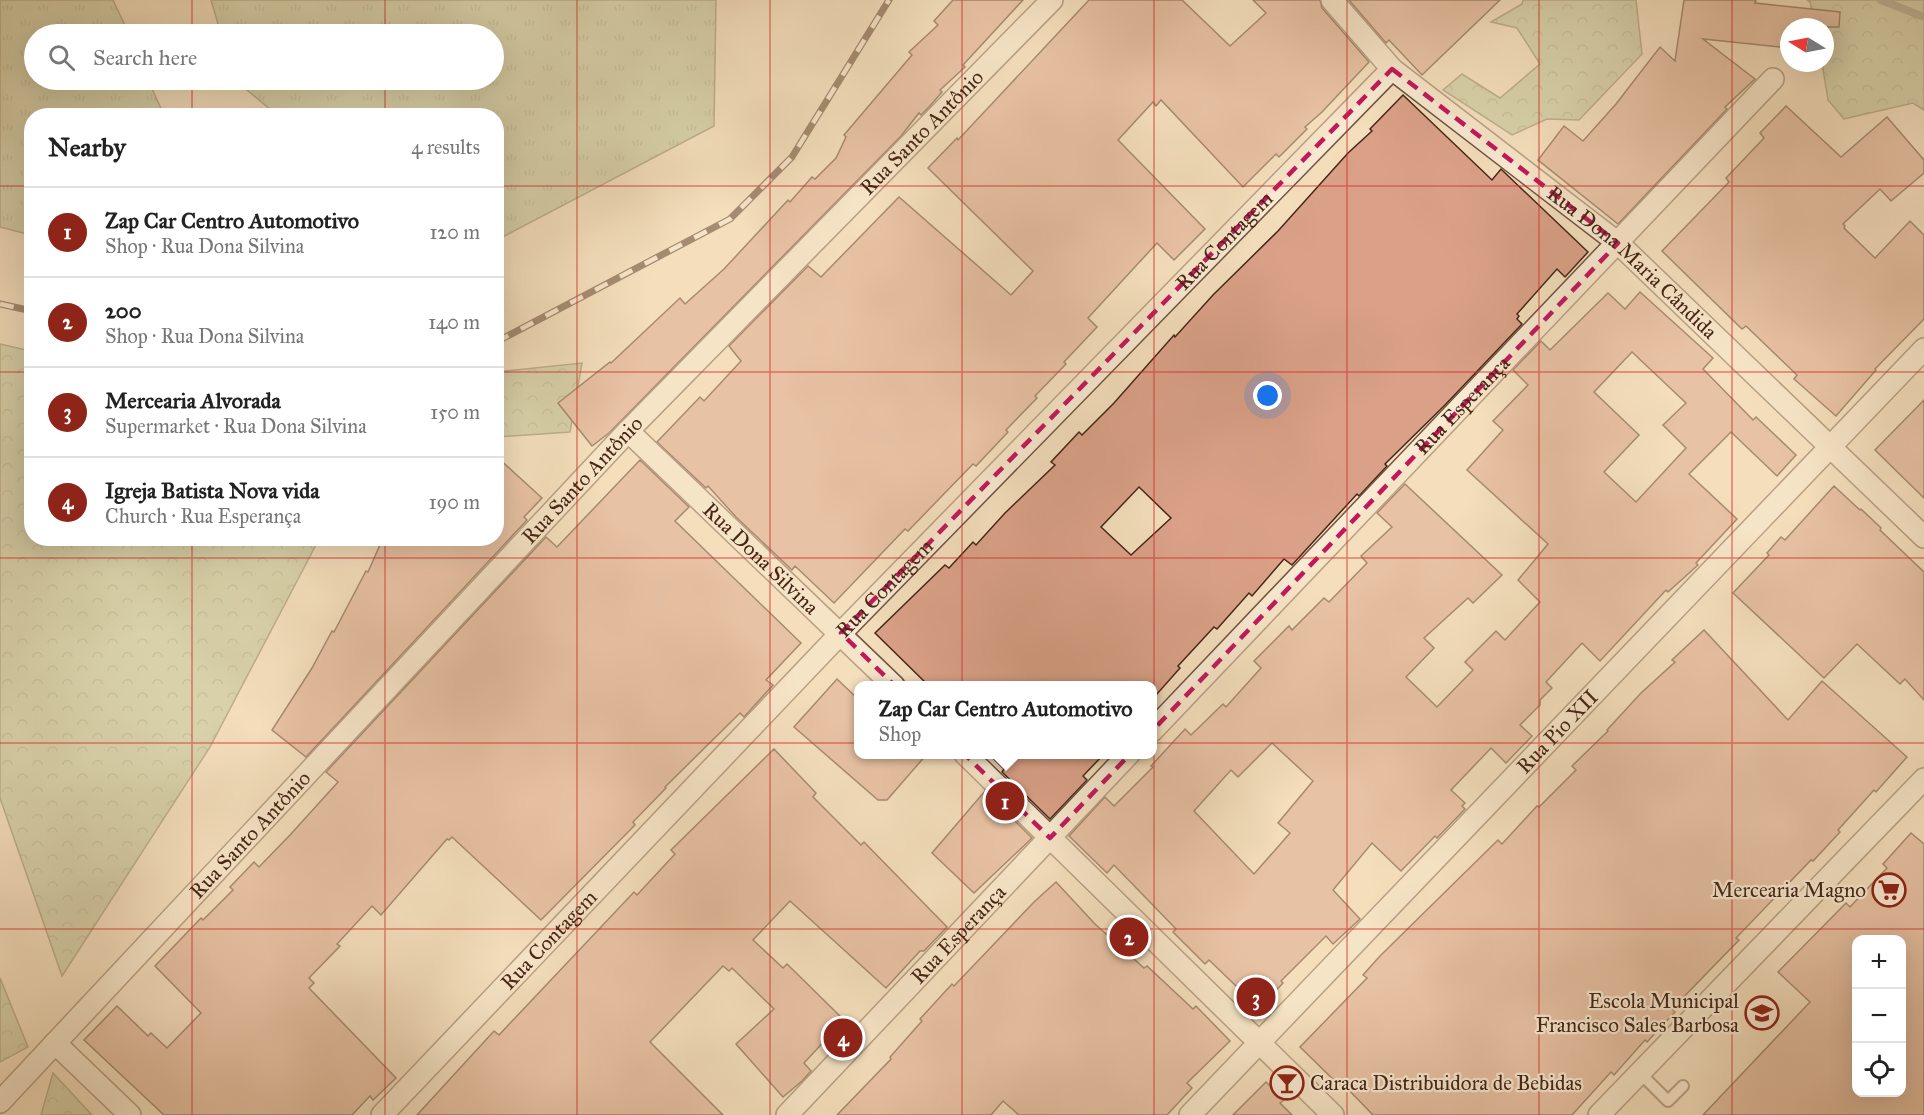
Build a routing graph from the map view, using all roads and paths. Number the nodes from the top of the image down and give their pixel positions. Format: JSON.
{"nodes":[{"id":1,"x":1052,"y":0,"type":"edge"},
{"id":2,"x":1332,"y":0,"type":"edge"},
{"id":3,"x":1392,"y":69,"type":"junction"},
{"id":4,"x":1773,"y":79,"type":"dead end"},
{"id":5,"x":1618,"y":243,"type":"junction"},
{"id":6,"x":1924,"y":349,"type":"edge"},
{"id":7,"x":628,"y":431,"type":"junction"},
{"id":8,"x":1830,"y":447,"type":"junction"},
{"id":9,"x":1924,"y":537,"type":"edge"},
{"id":10,"x":841,"y":633,"type":"junction"},
{"id":11,"x":889,"y":681,"type":"edge"},
{"id":12,"x":1157,"y":726,"type":"edge"},
{"id":13,"x":970,"y":759,"type":"edge"},
{"id":14,"x":1124,"y":759,"type":"edge"},
{"id":15,"x":1924,"y":779,"type":"edge"},
{"id":16,"x":1050,"y":838,"type":"junction"},
{"id":17,"x":55,"y":1043,"type":"junction"},
{"id":18,"x":1259,"y":1044,"type":"junction"},
{"id":19,"x":1640,"y":1073,"type":"junction"},
{"id":20,"x":1683,"y":1086,"type":"dead end"},
{"id":21,"x":0,"y":1102,"type":"edge"},
{"id":22,"x":130,"y":1115,"type":"edge"},
{"id":23,"x":382,"y":1115,"type":"edge"},
{"id":24,"x":787,"y":1115,"type":"edge"},
{"id":25,"x":1190,"y":1115,"type":"edge"},
{"id":26,"x":1334,"y":1115,"type":"edge"},
{"id":27,"x":1599,"y":1115,"type":"edge"}],
"edges":[{"from":1,"to":7,"type":"street","name":"Rua Santo Antônio"},
{"from":2,"to":3,"type":"street","name":"Rua Dona Maria Cândida"},
{"from":3,"to":5,"type":"street","name":"Rua Dona Maria Cândida"},
{"from":3,"to":10,"type":"street","name":"Rua Contagem"},
{"from":4,"to":5,"type":"street","name":"Rua Esperança"},
{"from":5,"to":8,"type":"street","name":"Rua Dona Maria Cândida"},
{"from":5,"to":12,"type":"street","name":"Rua Esperança"},
{"from":6,"to":8,"type":"street","name":"Rua Pio XII"},
{"from":7,"to":10,"type":"street","name":"Rua Dona Silvina"},
{"from":7,"to":17,"type":"street","name":"Rua Santo Antônio"},
{"from":8,"to":9,"type":"street","name":"Rua Dona Maria Cândida"},
{"from":8,"to":18,"type":"street","name":"Rua Pio XII"},
{"from":10,"to":11,"type":"street","name":"Rua Dona Silvina"},
{"from":10,"to":23,"type":"street","name":"Rua Contagem"},
{"from":13,"to":16,"type":"street"},
{"from":14,"to":16,"type":"street","name":"Rua Esperança"},
{"from":15,"to":19,"type":"street"},
{"from":16,"to":18,"type":"street"},
{"from":16,"to":24,"type":"street","name":"Rua Esperança"},
{"from":17,"to":21,"type":"street","name":"Rua Santo Antônio"},
{"from":17,"to":22,"type":"street"},
{"from":18,"to":25,"type":"street","name":"Rua Pio XII"},
{"from":18,"to":26,"type":"street"},
{"from":19,"to":20,"type":"lane"},
{"from":19,"to":27,"type":"street"}]}
